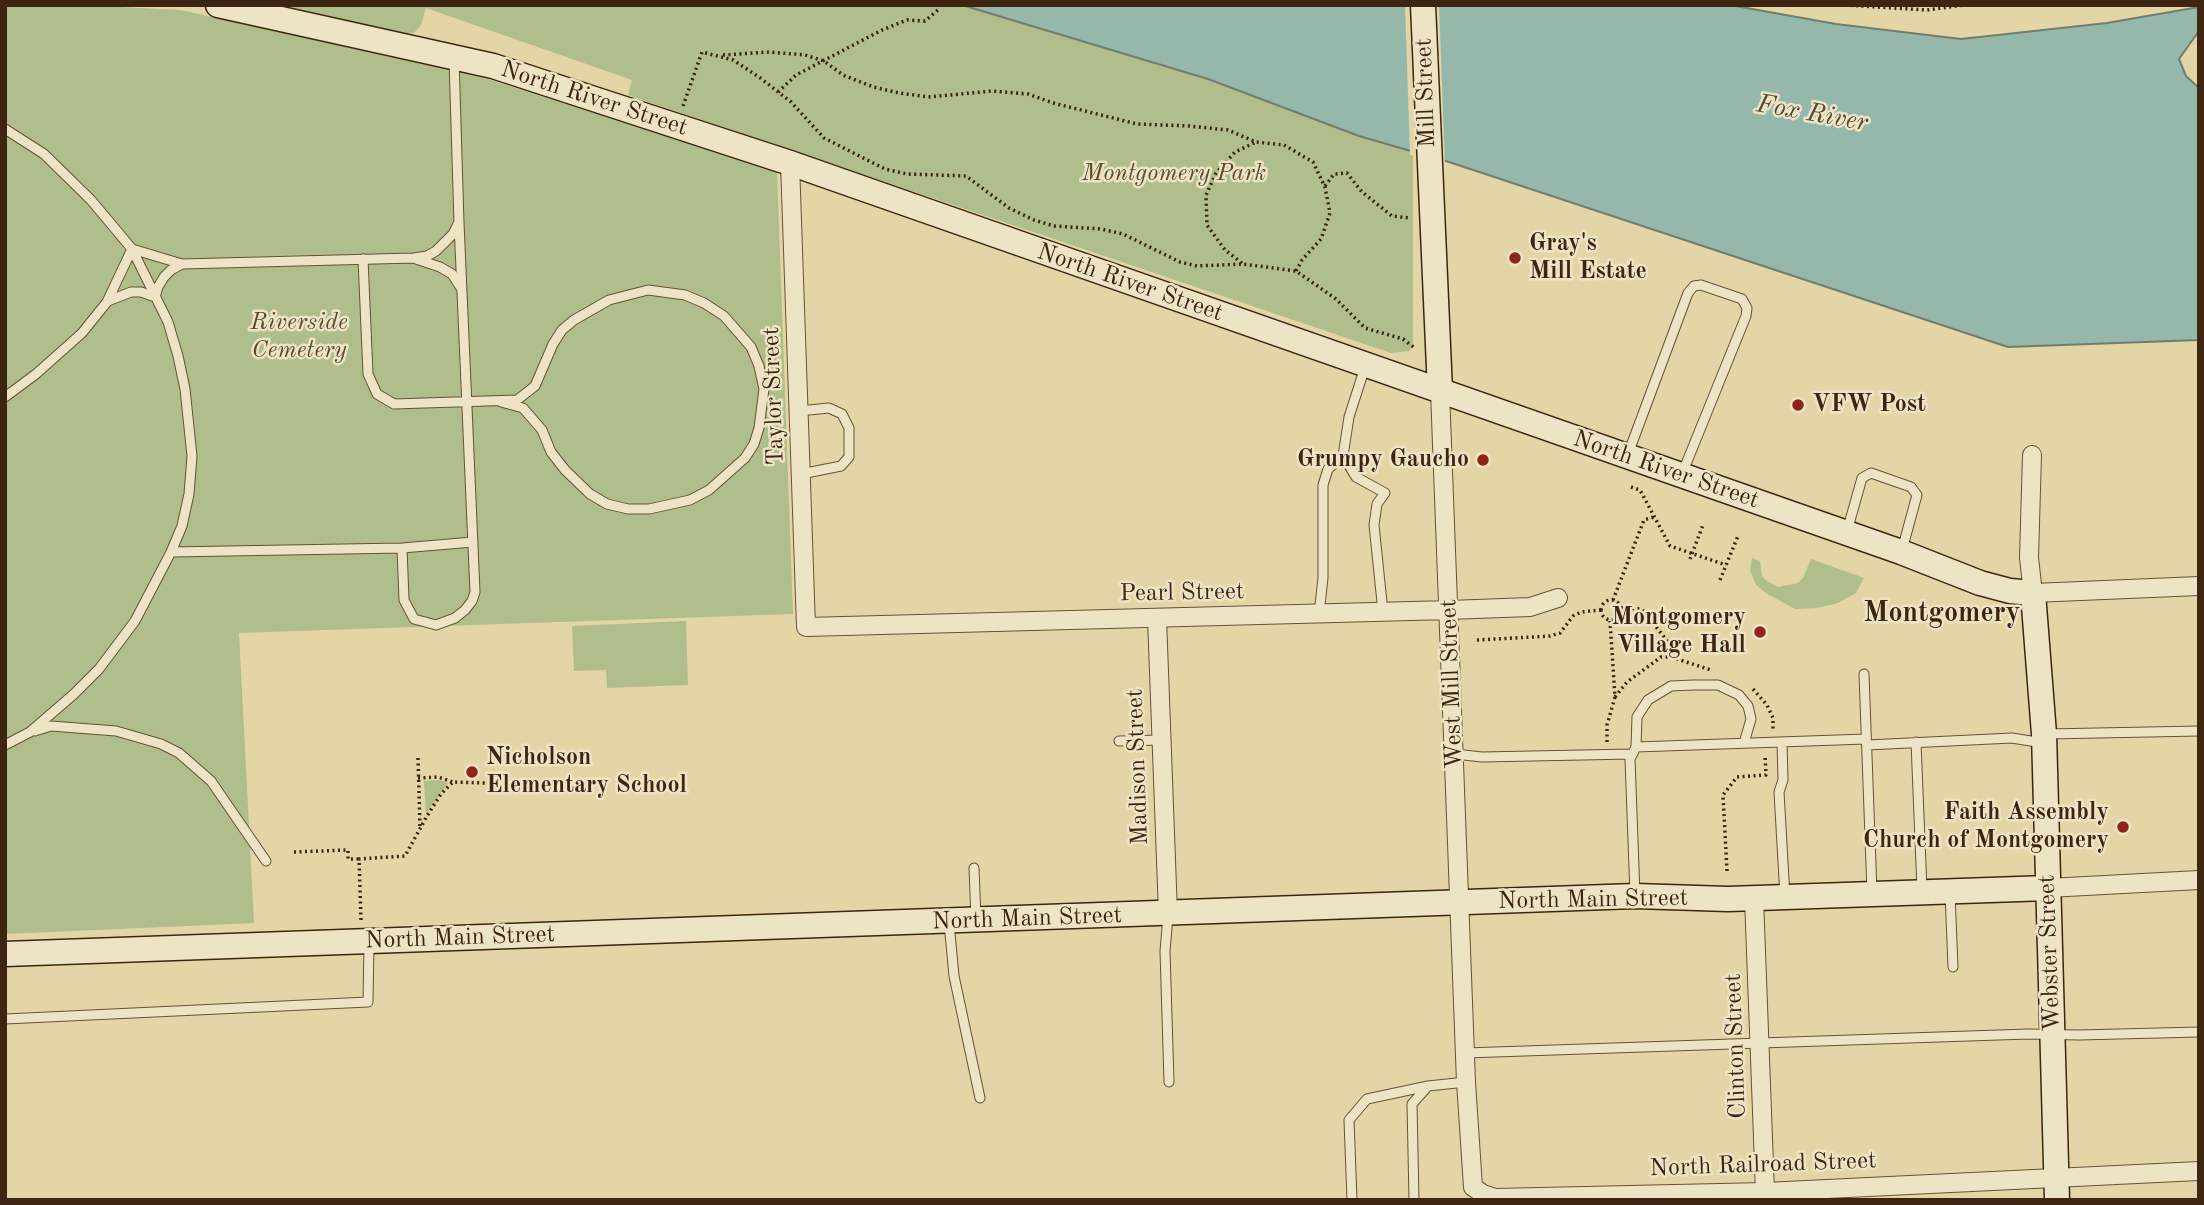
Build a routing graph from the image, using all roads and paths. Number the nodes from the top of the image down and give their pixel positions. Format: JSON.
{"nodes":[{"id":1,"x":218,"y":5,"type":"edge"},
{"id":2,"x":1423,"y":5,"type":"edge"},
{"id":3,"x":1845,"y":5,"type":"edge"},
{"id":4,"x":1964,"y":5,"type":"edge"},
{"id":5,"x":939,"y":9,"type":"dead end"},
{"id":6,"x":717,"y":54,"type":"junction"},
{"id":7,"x":454,"y":58,"type":"junction"},
{"id":8,"x":824,"y":61,"type":"junction"},
{"id":9,"x":778,"y":92,"type":"junction"},
{"id":10,"x":681,"y":111,"type":"dead end"},
{"id":11,"x":5,"y":129,"type":"edge"},
{"id":12,"x":1256,"y":142,"type":"junction"},
{"id":13,"x":790,"y":163,"type":"junction"},
{"id":14,"x":1430,"y":181,"type":"joint"},
{"id":15,"x":1325,"y":187,"type":"junction"},
{"id":16,"x":1410,"y":218,"type":"dead end"},
{"id":17,"x":458,"y":223,"type":"junction"},
{"id":18,"x":132,"y":249,"type":"junction"},
{"id":19,"x":414,"y":258,"type":"junction"},
{"id":20,"x":363,"y":259,"type":"junction"},
{"id":21,"x":182,"y":264,"type":"junction"},
{"id":22,"x":1243,"y":264,"type":"junction"},
{"id":23,"x":1296,"y":271,"type":"junction"},
{"id":24,"x":461,"y":288,"type":"junction"},
{"id":25,"x":155,"y":297,"type":"junction"},
{"id":26,"x":107,"y":302,"type":"junction"},
{"id":27,"x":1416,"y":349,"type":"dead end"},
{"id":28,"x":1366,"y":365,"type":"junction"},
{"id":29,"x":1440,"y":391,"type":"junction"},
{"id":30,"x":5,"y":397,"type":"edge"},
{"id":31,"x":467,"y":402,"type":"junction"},
{"id":32,"x":501,"y":402,"type":"junction"},
{"id":33,"x":799,"y":411,"type":"junction"},
{"id":34,"x":2032,"y":455,"type":"dead end"},
{"id":35,"x":1343,"y":456,"type":"junction"},
{"id":36,"x":1627,"y":456,"type":"junction"},
{"id":37,"x":801,"y":474,"type":"junction"},
{"id":38,"x":1681,"y":475,"type":"junction"},
{"id":39,"x":1631,"y":487,"type":"dead end"},
{"id":40,"x":1654,"y":517,"type":"junction"},
{"id":41,"x":1703,"y":526,"type":"dead end"},
{"id":42,"x":1846,"y":533,"type":"junction"},
{"id":43,"x":1738,"y":536,"type":"dead end"},
{"id":44,"x":473,"y":542,"type":"junction"},
{"id":45,"x":402,"y":548,"type":"junction"},
{"id":46,"x":171,"y":552,"type":"junction"},
{"id":47,"x":1901,"y":552,"type":"junction"},
{"id":48,"x":1691,"y":557,"type":"junction"},
{"id":49,"x":1726,"y":565,"type":"junction"},
{"id":50,"x":1720,"y":580,"type":"dead end"},
{"id":51,"x":2199,"y":586,"type":"edge"},
{"id":52,"x":2033,"y":593,"type":"junction"},
{"id":53,"x":1558,"y":598,"type":"dead end"},
{"id":54,"x":1613,"y":600,"type":"junction"},
{"id":55,"x":1622,"y":608,"type":"junction"},
{"id":56,"x":1450,"y":610,"type":"junction"},
{"id":57,"x":1601,"y":611,"type":"junction"},
{"id":58,"x":1383,"y":612,"type":"junction"},
{"id":59,"x":1319,"y":614,"type":"junction"},
{"id":60,"x":1157,"y":618,"type":"junction"},
{"id":61,"x":1610,"y":621,"type":"junction"},
{"id":62,"x":806,"y":627,"type":"joint"},
{"id":63,"x":1477,"y":640,"type":"dead end"},
{"id":64,"x":1671,"y":657,"type":"dead end"},
{"id":65,"x":1864,"y":674,"type":"dead end"},
{"id":66,"x":2199,"y":731,"type":"edge"},
{"id":67,"x":30,"y":732,"type":"junction"},
{"id":68,"x":2044,"y":739,"type":"junction"},
{"id":69,"x":1162,"y":740,"type":"junction"},
{"id":70,"x":1119,"y":741,"type":"dead end"},
{"id":71,"x":1782,"y":742,"type":"junction"},
{"id":72,"x":1866,"y":742,"type":"junction"},
{"id":73,"x":1916,"y":742,"type":"junction"},
{"id":74,"x":1744,"y":743,"type":"junction"},
{"id":75,"x":5,"y":745,"type":"edge"},
{"id":76,"x":1634,"y":751,"type":"junction"},
{"id":77,"x":1765,"y":753,"type":"dead end"},
{"id":78,"x":1455,"y":754,"type":"junction"},
{"id":79,"x":1607,"y":755,"type":"junction"},
{"id":80,"x":418,"y":758,"type":"dead end"},
{"id":81,"x":418,"y":778,"type":"junction"},
{"id":82,"x":453,"y":782,"type":"junction"},
{"id":83,"x":486,"y":783,"type":"dead end"},
{"id":84,"x":420,"y":829,"type":"junction"},
{"id":85,"x":294,"y":852,"type":"dead end"},
{"id":86,"x":359,"y":859,"type":"junction"},
{"id":87,"x":266,"y":861,"type":"dead end"},
{"id":88,"x":974,"y":868,"type":"dead end"},
{"id":89,"x":1727,"y":871,"type":"dead end"},
{"id":90,"x":2199,"y":880,"type":"edge"},
{"id":91,"x":2048,"y":888,"type":"junction"},
{"id":92,"x":1950,"y":891,"type":"junction"},
{"id":93,"x":1922,"y":892,"type":"junction"},
{"id":94,"x":1872,"y":894,"type":"junction"},
{"id":95,"x":1635,"y":896,"type":"junction"},
{"id":96,"x":1784,"y":897,"type":"junction"},
{"id":97,"x":1754,"y":898,"type":"junction"},
{"id":98,"x":1461,"y":902,"type":"junction"},
{"id":99,"x":1168,"y":914,"type":"junction"},
{"id":100,"x":976,"y":920,"type":"junction"},
{"id":101,"x":948,"y":921,"type":"junction"},
{"id":102,"x":365,"y":932,"type":"junction"},
{"id":103,"x":5,"y":954,"type":"edge"},
{"id":104,"x":1954,"y":967,"type":"dead end"},
{"id":105,"x":5,"y":1019,"type":"edge"},
{"id":106,"x":2199,"y":1032,"type":"edge"},
{"id":107,"x":2053,"y":1033,"type":"junction"},
{"id":108,"x":1761,"y":1043,"type":"junction"},
{"id":109,"x":1465,"y":1054,"type":"junction"},
{"id":110,"x":1169,"y":1082,"type":"dead end"},
{"id":111,"x":1466,"y":1082,"type":"junction"},
{"id":112,"x":1428,"y":1086,"type":"junction"},
{"id":113,"x":980,"y":1098,"type":"dead end"},
{"id":114,"x":2199,"y":1171,"type":"edge"},
{"id":115,"x":1473,"y":1187,"type":"joint"},
{"id":116,"x":2057,"y":1189,"type":"edge"},
{"id":117,"x":1765,"y":1192,"type":"junction"},
{"id":118,"x":1352,"y":1200,"type":"edge"},
{"id":119,"x":1414,"y":1200,"type":"edge"}],
"edges":[{"from":1,"to":7,"type":"street","name":"North River Street"},
{"from":2,"to":14,"type":"street","name":"Mill Street"},
{"from":3,"to":4,"type":"path"},
{"from":5,"to":8,"type":"path"},
{"from":6,"to":8,"type":"path"},
{"from":6,"to":9,"type":"path"},
{"from":6,"to":10,"type":"path"},
{"from":7,"to":13,"type":"street","name":"North River Street"},
{"from":7,"to":17,"type":"lane"},
{"from":8,"to":9,"type":"path"},
{"from":8,"to":12,"type":"path"},
{"from":9,"to":22,"type":"path"},
{"from":11,"to":18,"type":"lane"},
{"from":12,"to":15,"type":"path"},
{"from":12,"to":22,"type":"path"},
{"from":13,"to":28,"type":"street","name":"North River Street"},
{"from":13,"to":33,"type":"street","name":"Taylor Street"},
{"from":14,"to":29,"type":"street","name":"West Mill Street"},
{"from":15,"to":16,"type":"path"},
{"from":15,"to":23,"type":"path"},
{"from":17,"to":19,"type":"lane"},
{"from":17,"to":24,"type":"lane"},
{"from":18,"to":21,"type":"lane"},
{"from":18,"to":25,"type":"lane"},
{"from":18,"to":26,"type":"lane"},
{"from":19,"to":20,"type":"lane"},
{"from":19,"to":24,"type":"lane"},
{"from":20,"to":21,"type":"lane"},
{"from":20,"to":31,"type":"lane"},
{"from":21,"to":25,"type":"lane"},
{"from":22,"to":23,"type":"path"},
{"from":23,"to":27,"type":"path"},
{"from":24,"to":31,"type":"lane"},
{"from":25,"to":26,"type":"lane"},
{"from":25,"to":46,"type":"lane"},
{"from":26,"to":30,"type":"lane"},
{"from":28,"to":29,"type":"street","name":"North River Street"},
{"from":28,"to":35,"type":"lane"},
{"from":29,"to":36,"type":"street","name":"North River Street"},
{"from":29,"to":56,"type":"street","name":"West Mill Street"},
{"from":31,"to":32,"type":"lane"},
{"from":31,"to":44,"type":"lane"},
{"from":32,"to":32,"type":"lane"},
{"from":33,"to":37,"type":"street","name":"Taylor Street"},
{"from":33,"to":37,"type":"lane"},
{"from":34,"to":52,"type":"street","name":"Webster Street"},
{"from":35,"to":58,"type":"lane"},
{"from":35,"to":59,"type":"lane"},
{"from":36,"to":38,"type":"street","name":"North River Street"},
{"from":36,"to":38,"type":"lane"},
{"from":37,"to":62,"type":"street","name":"Taylor Street"},
{"from":38,"to":42,"type":"street","name":"North River Street"},
{"from":39,"to":40,"type":"path"},
{"from":40,"to":48,"type":"path"},
{"from":40,"to":54,"type":"path"},
{"from":41,"to":48,"type":"path"},
{"from":42,"to":47,"type":"street","name":"North River Street"},
{"from":42,"to":47,"type":"lane"},
{"from":43,"to":49,"type":"path"},
{"from":44,"to":45,"type":"lane"},
{"from":44,"to":45,"type":"lane"},
{"from":45,"to":46,"type":"lane"},
{"from":46,"to":67,"type":"lane"},
{"from":47,"to":52,"type":"street","name":"North River Street"},
{"from":48,"to":49,"type":"path"},
{"from":49,"to":50,"type":"path"},
{"from":51,"to":52,"type":"street"},
{"from":52,"to":68,"type":"street","name":"Webster Street"},
{"from":53,"to":56,"type":"street","name":"Pearl Street"},
{"from":54,"to":55,"type":"path"},
{"from":54,"to":57,"type":"path"},
{"from":55,"to":61,"type":"path"},
{"from":55,"to":64,"type":"path"},
{"from":56,"to":58,"type":"street","name":"Pearl Street"},
{"from":56,"to":78,"type":"street","name":"West Mill Street"},
{"from":57,"to":61,"type":"path"},
{"from":57,"to":63,"type":"path"},
{"from":58,"to":59,"type":"street","name":"Pearl Street"},
{"from":59,"to":60,"type":"street","name":"Pearl Street"},
{"from":60,"to":62,"type":"street","name":"Pearl Street"},
{"from":60,"to":69,"type":"street","name":"Madison Street"},
{"from":61,"to":79,"type":"path"},
{"from":65,"to":72,"type":"lane"},
{"from":66,"to":68,"type":"lane"},
{"from":67,"to":75,"type":"lane"},
{"from":67,"to":87,"type":"lane"},
{"from":68,"to":73,"type":"lane"},
{"from":68,"to":91,"type":"street","name":"Webster Street"},
{"from":69,"to":70,"type":"lane"},
{"from":69,"to":99,"type":"street","name":"Madison Street"},
{"from":71,"to":72,"type":"lane"},
{"from":71,"to":74,"type":"lane"},
{"from":71,"to":96,"type":"lane"},
{"from":72,"to":73,"type":"lane"},
{"from":72,"to":94,"type":"lane"},
{"from":73,"to":93,"type":"lane"},
{"from":74,"to":76,"type":"lane"},
{"from":74,"to":76,"type":"lane"},
{"from":76,"to":79,"type":"lane"},
{"from":76,"to":95,"type":"lane"},
{"from":77,"to":89,"type":"path"},
{"from":78,"to":79,"type":"lane"},
{"from":78,"to":98,"type":"street","name":"West Mill Street"},
{"from":80,"to":81,"type":"path"},
{"from":81,"to":82,"type":"path"},
{"from":81,"to":84,"type":"path"},
{"from":82,"to":83,"type":"path"},
{"from":82,"to":84,"type":"path"},
{"from":84,"to":86,"type":"path"},
{"from":85,"to":86,"type":"path"},
{"from":86,"to":102,"type":"path"},
{"from":88,"to":100,"type":"lane"},
{"from":90,"to":91,"type":"street"},
{"from":91,"to":92,"type":"street","name":"North Main Street"},
{"from":91,"to":107,"type":"street","name":"Webster Street"},
{"from":92,"to":93,"type":"street","name":"North Main Street"},
{"from":92,"to":104,"type":"lane"},
{"from":93,"to":94,"type":"street","name":"North Main Street"},
{"from":94,"to":96,"type":"street","name":"North Main Street"},
{"from":95,"to":97,"type":"street","name":"North Main Street"},
{"from":95,"to":98,"type":"street","name":"North Main Street"},
{"from":96,"to":97,"type":"street","name":"North Main Street"},
{"from":97,"to":108,"type":"street","name":"Clinton Street"},
{"from":98,"to":99,"type":"street","name":"North Main Street"},
{"from":98,"to":109,"type":"street","name":"West Mill Street"},
{"from":99,"to":100,"type":"street","name":"North Main Street"},
{"from":99,"to":110,"type":"lane"},
{"from":100,"to":101,"type":"street","name":"North Main Street"},
{"from":101,"to":102,"type":"street","name":"North Main Street"},
{"from":101,"to":113,"type":"lane"},
{"from":102,"to":103,"type":"street","name":"North Main Street"},
{"from":102,"to":105,"type":"lane"},
{"from":106,"to":107,"type":"lane"},
{"from":107,"to":108,"type":"lane"},
{"from":107,"to":116,"type":"street","name":"Webster Street"},
{"from":108,"to":109,"type":"lane"},
{"from":108,"to":117,"type":"street","name":"Clinton Street"},
{"from":109,"to":111,"type":"street","name":"West Mill Street"},
{"from":111,"to":112,"type":"lane"},
{"from":111,"to":115,"type":"street","name":"West Mill Street"},
{"from":112,"to":118,"type":"lane"},
{"from":112,"to":119,"type":"lane"},
{"from":114,"to":116,"type":"street","name":"North Railroad Street"},
{"from":115,"to":117,"type":"street","name":"North Railroad Street"},
{"from":116,"to":117,"type":"street","name":"North Railroad Street"}]}
